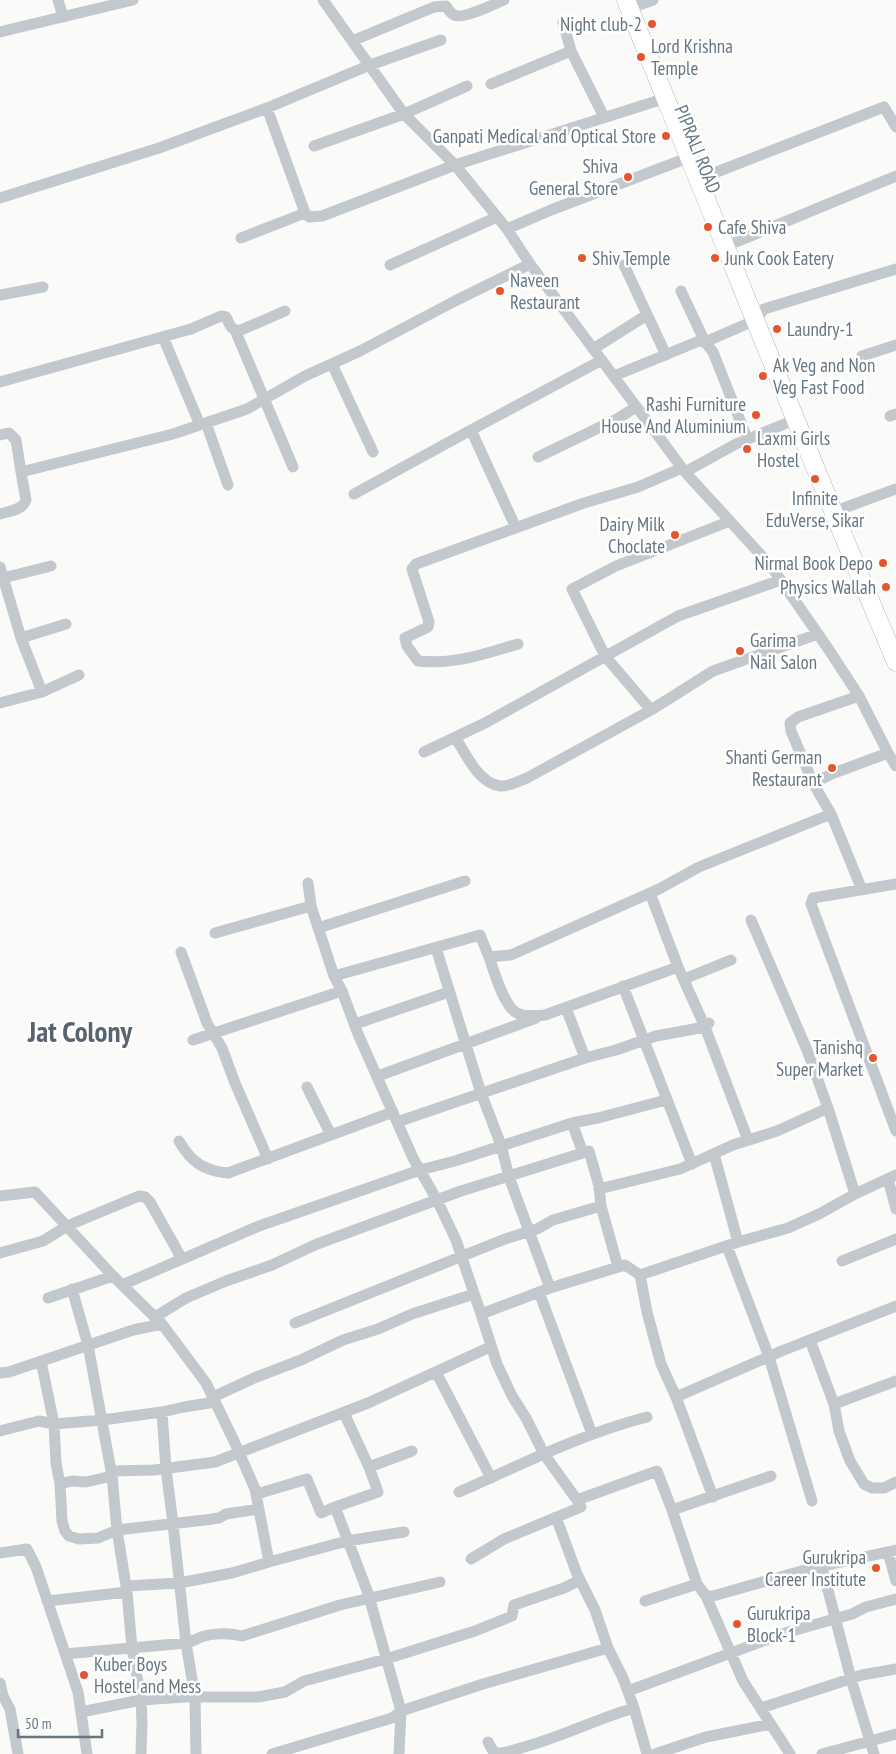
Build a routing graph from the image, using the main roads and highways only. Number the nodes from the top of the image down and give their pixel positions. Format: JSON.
{"nodes":[{"id":1,"x":639,"y":1,"type":"edge"},
{"id":2,"x":760,"y":315,"type":"junction"},
{"id":3,"x":896,"y":631,"type":"edge"},
{"id":4,"x":896,"y":662,"type":"edge"}],
"edges":[{"from":1,"to":2,"type":"main road","name":"PIPRALI ROAD"},
{"from":1,"to":2,"type":"main road"},
{"from":2,"to":3,"type":"main road","name":"PIPRALI ROAD"},
{"from":2,"to":4,"type":"main road"}]}
